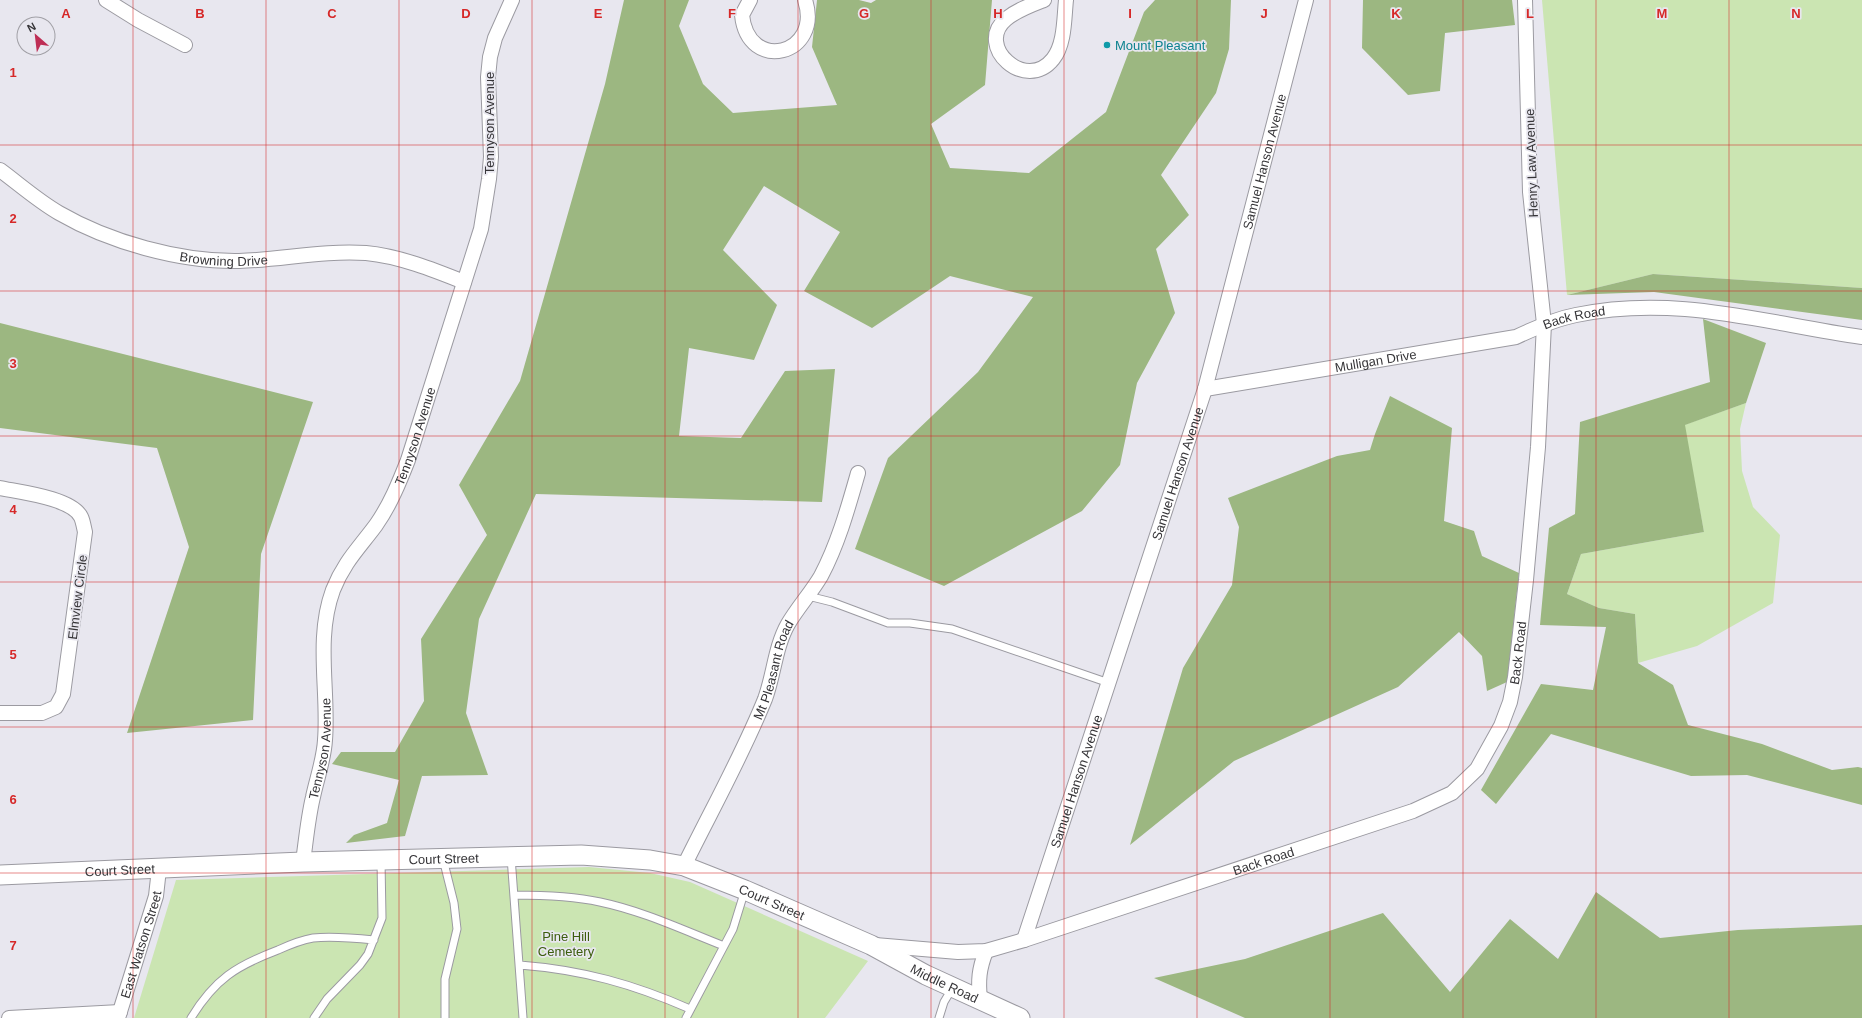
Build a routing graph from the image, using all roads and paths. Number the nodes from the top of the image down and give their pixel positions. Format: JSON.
{"nodes":[{"id":1,"x":106,"y":0,"type":"edge"},
{"id":2,"x":512,"y":0,"type":"edge"},
{"id":3,"x":750,"y":0,"type":"edge"},
{"id":4,"x":805,"y":0,"type":"edge"},
{"id":5,"x":1044,"y":0,"type":"edge"},
{"id":6,"x":1066,"y":0,"type":"edge"},
{"id":7,"x":1306,"y":0,"type":"edge"},
{"id":8,"x":1525,"y":0,"type":"edge"},
{"id":9,"x":185,"y":45,"type":"dead end"},
{"id":10,"x":0,"y":170,"type":"edge"},
{"id":11,"x":464,"y":282,"type":"junction"},
{"id":12,"x":1544,"y":324,"type":"junction"},
{"id":13,"x":1862,"y":337,"type":"edge"},
{"id":14,"x":1205,"y":389,"type":"junction"},
{"id":15,"x":858,"y":473,"type":"dead end"},
{"id":16,"x":0,"y":488,"type":"edge"},
{"id":17,"x":808,"y":596,"type":"junction"},
{"id":18,"x":1109,"y":683,"type":"junction"},
{"id":19,"x":0,"y":713,"type":"edge"},
{"id":20,"x":511,"y":857,"type":"junction"},
{"id":21,"x":442,"y":859,"type":"junction"},
{"id":22,"x":381,"y":861,"type":"junction"},
{"id":23,"x":303,"y":862,"type":"junction"},
{"id":24,"x":684,"y":866,"type":"junction"},
{"id":25,"x":159,"y":869,"type":"junction"},
{"id":26,"x":0,"y":875,"type":"edge"},
{"id":27,"x":745,"y":890,"type":"junction"},
{"id":28,"x":515,"y":895,"type":"junction"},
{"id":29,"x":374,"y":940,"type":"junction"},
{"id":30,"x":1024,"y":940,"type":"junction"},
{"id":31,"x":871,"y":945,"type":"junction"},
{"id":32,"x":724,"y":946,"type":"junction"},
{"id":33,"x":986,"y":951,"type":"junction"},
{"id":34,"x":520,"y":964,"type":"junction"},
{"id":35,"x":953,"y":987,"type":"junction"},
{"id":36,"x":980,"y":1000,"type":"junction"},
{"id":37,"x":690,"y":1009,"type":"junction"},
{"id":38,"x":119,"y":1015,"type":"edge"},
{"id":39,"x":9,"y":1018,"type":"edge"},
{"id":40,"x":191,"y":1018,"type":"edge"},
{"id":41,"x":314,"y":1018,"type":"edge"},
{"id":42,"x":445,"y":1018,"type":"edge"},
{"id":43,"x":523,"y":1018,"type":"edge"},
{"id":44,"x":686,"y":1018,"type":"edge"},
{"id":45,"x":939,"y":1018,"type":"edge"},
{"id":46,"x":1020,"y":1018,"type":"edge"}],
"edges":[{"from":1,"to":9,"type":"street"},
{"from":2,"to":11,"type":"street","name":"Tennyson Avenue"},
{"from":3,"to":4,"type":"street"},
{"from":5,"to":6,"type":"street"},
{"from":7,"to":14,"type":"street","name":"Samuel Hanson Avenue"},
{"from":8,"to":12,"type":"street","name":"Henry Law Avenue"},
{"from":10,"to":11,"type":"street","name":"Browning Drive"},
{"from":11,"to":23,"type":"street","name":"Tennyson Avenue"},
{"from":12,"to":13,"type":"street","name":"Back Road"},
{"from":12,"to":14,"type":"street","name":"Mulligan Drive"},
{"from":12,"to":30,"type":"street","name":"Back Road"},
{"from":14,"to":18,"type":"street","name":"Samuel Hanson Avenue"},
{"from":15,"to":17,"type":"street","name":"Mt Pleasant Road"},
{"from":16,"to":19,"type":"street","name":"Elmview Circle"},
{"from":17,"to":18,"type":"lane"},
{"from":17,"to":24,"type":"street","name":"Mt Pleasant Road"},
{"from":18,"to":30,"type":"street","name":"Samuel Hanson Avenue"},
{"from":20,"to":21,"type":"street","name":"Court Street"},
{"from":20,"to":24,"type":"street","name":"Court Street"},
{"from":20,"to":28,"type":"lane"},
{"from":21,"to":22,"type":"street","name":"Court Street"},
{"from":21,"to":42,"type":"lane"},
{"from":22,"to":23,"type":"street","name":"Court Street"},
{"from":22,"to":29,"type":"lane"},
{"from":23,"to":25,"type":"street","name":"Court Street"},
{"from":24,"to":27,"type":"street","name":"Court Street"},
{"from":25,"to":26,"type":"street","name":"Court Street"},
{"from":25,"to":38,"type":"street","name":"East Watson Street"},
{"from":27,"to":31,"type":"street","name":"Court Street"},
{"from":27,"to":32,"type":"lane"},
{"from":28,"to":32,"type":"lane"},
{"from":28,"to":34,"type":"lane"},
{"from":29,"to":40,"type":"lane"},
{"from":29,"to":41,"type":"lane"},
{"from":30,"to":33,"type":"street","name":"Back Road"},
{"from":31,"to":33,"type":"street","name":"Back Road"},
{"from":31,"to":35,"type":"street","name":"Middle Road"},
{"from":32,"to":37,"type":"lane"},
{"from":33,"to":36,"type":"street"},
{"from":34,"to":37,"type":"lane"},
{"from":34,"to":43,"type":"lane"},
{"from":35,"to":36,"type":"street","name":"Middle Road"},
{"from":35,"to":45,"type":"lane"},
{"from":36,"to":46,"type":"street","name":"Middle Road"},
{"from":37,"to":44,"type":"lane"},
{"from":38,"to":39,"type":"street"}]}
